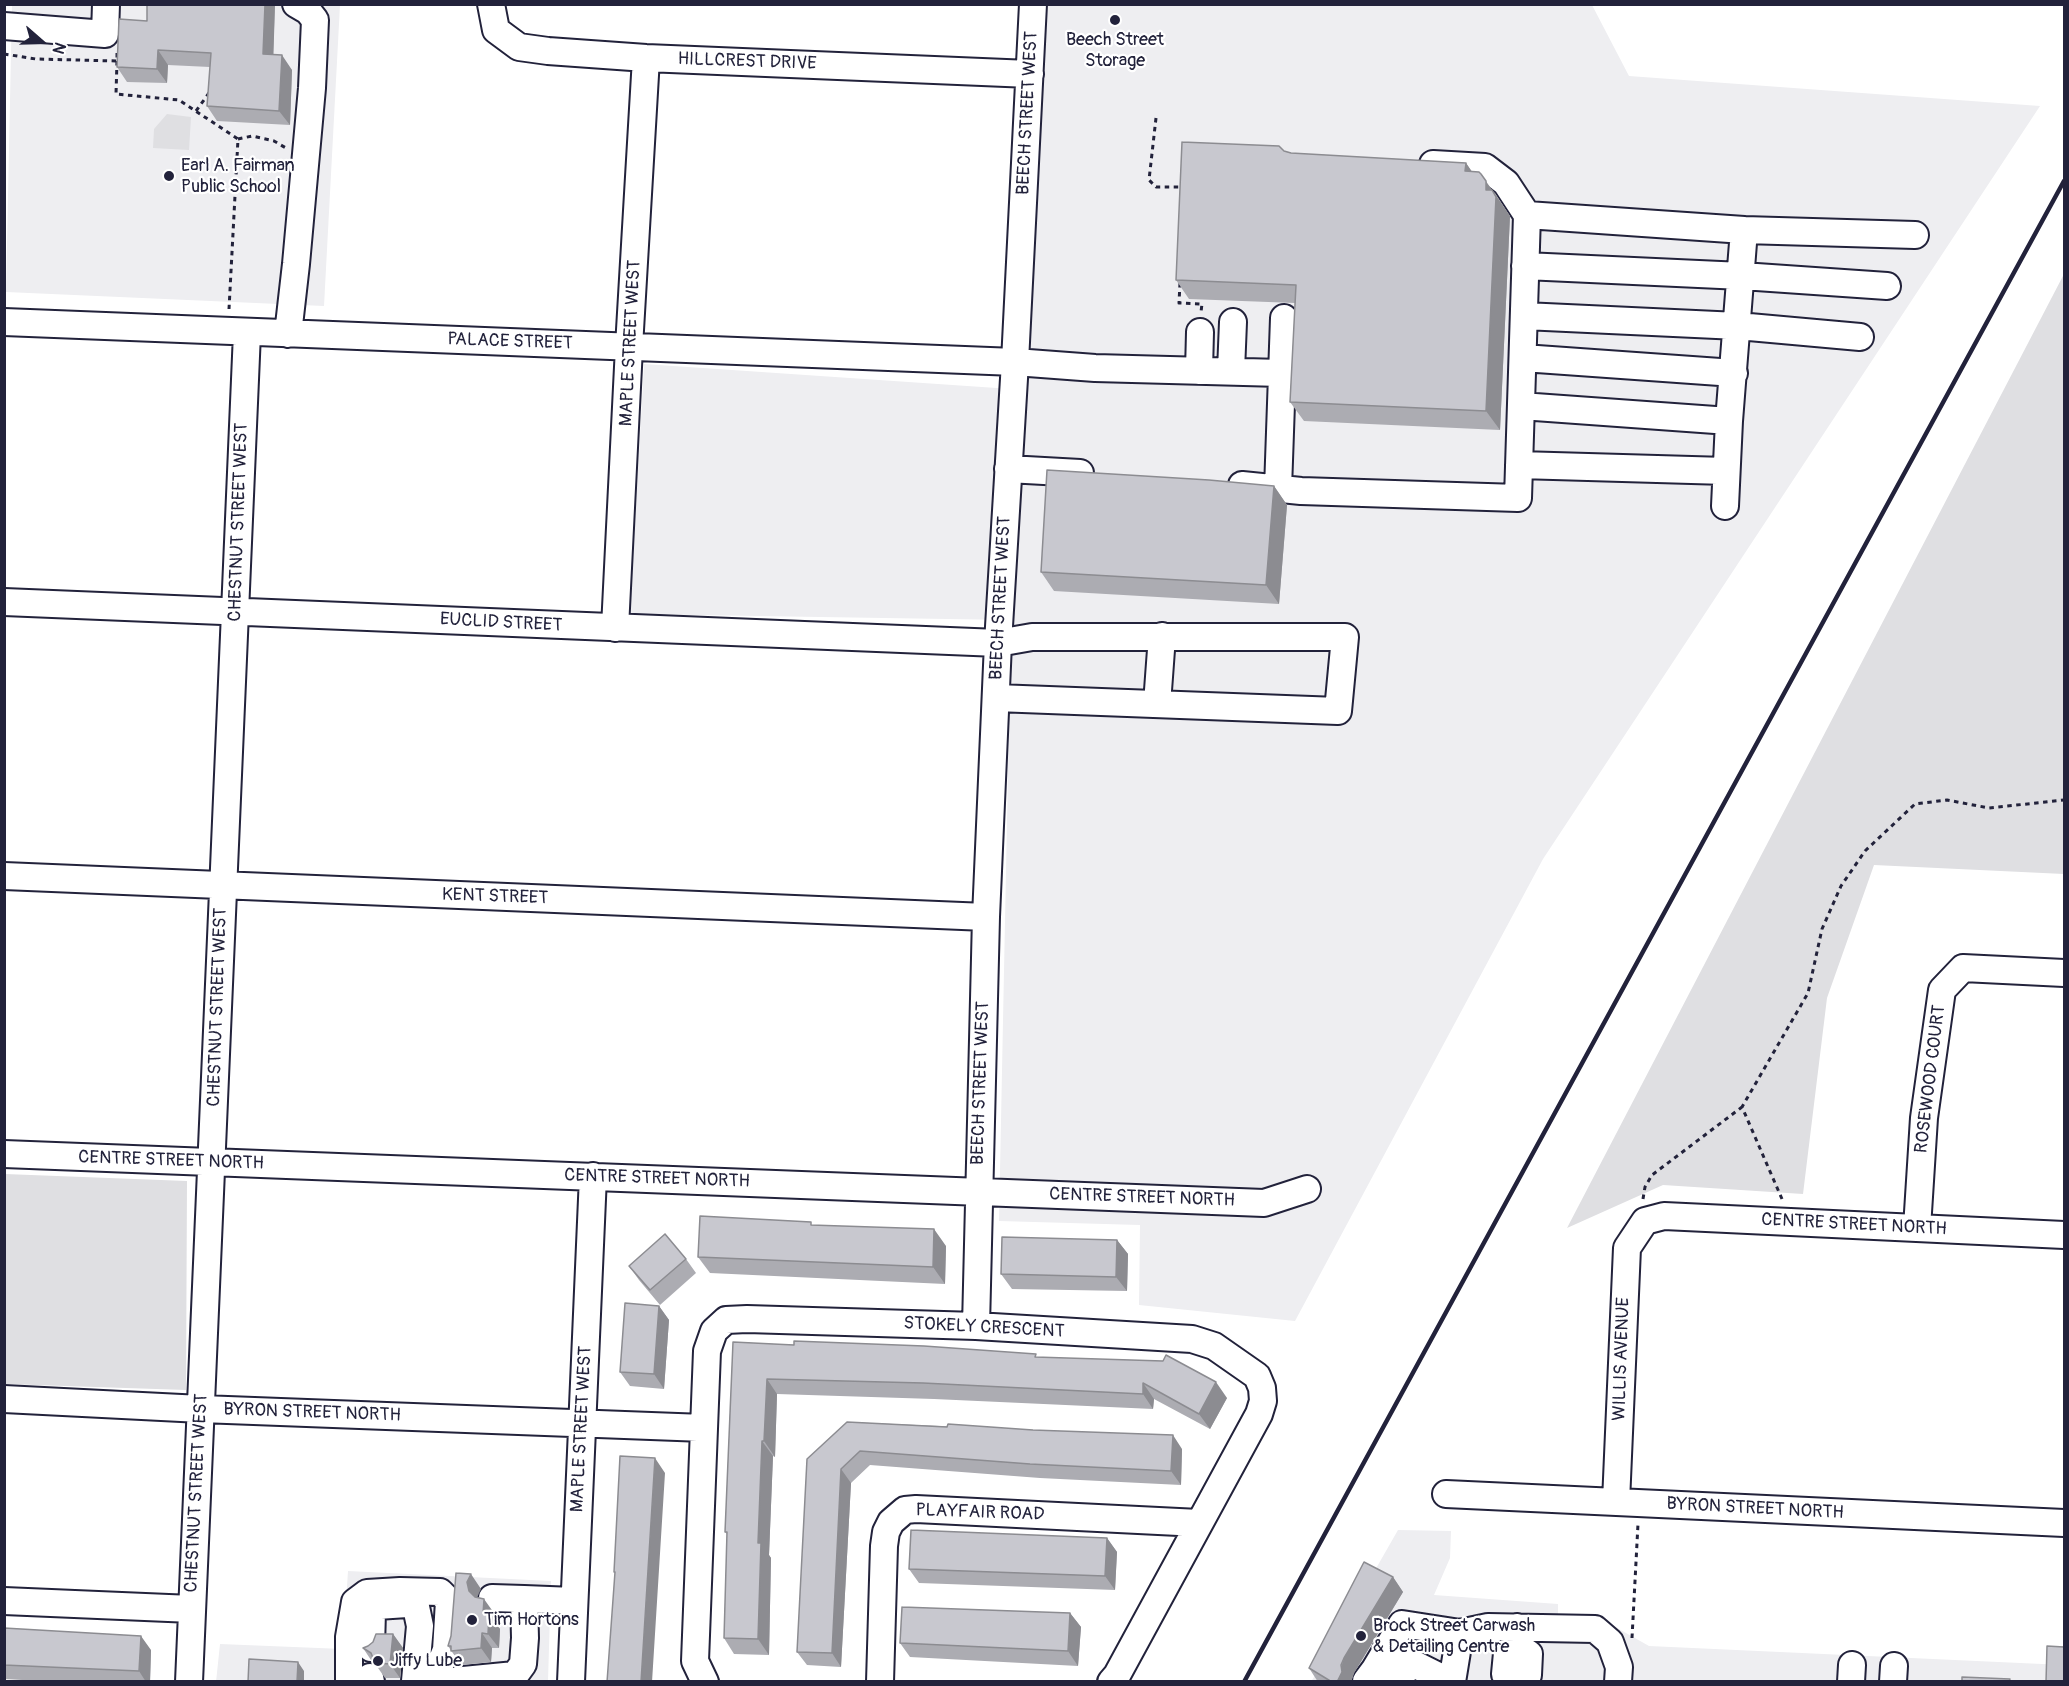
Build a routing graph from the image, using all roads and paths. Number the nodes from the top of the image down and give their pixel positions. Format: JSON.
{"nodes":[{"id":1,"x":106,"y":4,"type":"edge"},
{"id":2,"x":296,"y":4,"type":"edge"},
{"id":3,"x":491,"y":4,"type":"edge"},
{"id":4,"x":1033,"y":4,"type":"edge"},
{"id":5,"x":4,"y":26,"type":"edge"},
{"id":6,"x":646,"y":58,"type":"junction"},
{"id":7,"x":117,"y":61,"type":"edge"},
{"id":8,"x":1030,"y":74,"type":"junction"},
{"id":9,"x":212,"y":89,"type":"edge"},
{"id":10,"x":196,"y":111,"type":"junction"},
{"id":11,"x":1156,"y":118,"type":"dead end"},
{"id":12,"x":238,"y":139,"type":"junction"},
{"id":13,"x":305,"y":159,"type":"junction"},
{"id":14,"x":1407,"y":163,"type":"edge"},
{"id":15,"x":1183,"y":187,"type":"edge"},
{"id":16,"x":1527,"y":215,"type":"junction"},
{"id":17,"x":1744,"y":230,"type":"junction"},
{"id":18,"x":1915,"y":235,"type":"dead end"},
{"id":19,"x":1525,"y":266,"type":"junction"},
{"id":20,"x":1742,"y":276,"type":"junction"},
{"id":21,"x":1180,"y":279,"type":"edge"},
{"id":22,"x":1887,"y":286,"type":"dead end"},
{"id":23,"x":1524,"y":316,"type":"junction"},
{"id":24,"x":1284,"y":318,"type":"dead end"},
{"id":25,"x":4,"y":322,"type":"edge"},
{"id":26,"x":1233,"y":322,"type":"dead end"},
{"id":27,"x":1738,"y":326,"type":"junction"},
{"id":28,"x":237,"y":332,"type":"junction"},
{"id":29,"x":1200,"y":332,"type":"joint"},
{"id":30,"x":288,"y":334,"type":"junction"},
{"id":31,"x":1860,"y":337,"type":"dead end"},
{"id":32,"x":629,"y":347,"type":"junction"},
{"id":33,"x":1522,"y":358,"type":"junction"},
{"id":34,"x":1015,"y":362,"type":"junction"},
{"id":35,"x":1198,"y":371,"type":"junction"},
{"id":36,"x":1231,"y":371,"type":"junction"},
{"id":37,"x":1281,"y":373,"type":"junction"},
{"id":38,"x":1734,"y":373,"type":"junction"},
{"id":39,"x":1521,"y":406,"type":"junction"},
{"id":40,"x":1729,"y":421,"type":"junction"},
{"id":41,"x":1519,"y":465,"type":"junction"},
{"id":42,"x":1008,"y":469,"type":"junction"},
{"id":43,"x":1726,"y":471,"type":"junction"},
{"id":44,"x":1105,"y":475,"type":"edge"},
{"id":45,"x":1218,"y":483,"type":"edge"},
{"id":46,"x":1278,"y":489,"type":"junction"},
{"id":47,"x":1725,"y":506,"type":"dead end"},
{"id":48,"x":4,"y":602,"type":"edge"},
{"id":49,"x":236,"y":611,"type":"junction"},
{"id":50,"x":615,"y":628,"type":"junction"},
{"id":51,"x":1162,"y":636,"type":"junction"},
{"id":52,"x":998,"y":643,"type":"junction"},
{"id":53,"x":996,"y":698,"type":"junction"},
{"id":54,"x":1157,"y":704,"type":"junction"},
{"id":55,"x":2064,"y":800,"type":"edge"},
{"id":56,"x":4,"y":876,"type":"edge"},
{"id":57,"x":222,"y":885,"type":"junction"},
{"id":58,"x":986,"y":917,"type":"junction"},
{"id":59,"x":2064,"y":973,"type":"edge"},
{"id":60,"x":1742,"y":1107,"type":"junction"},
{"id":61,"x":4,"y":1154,"type":"edge"},
{"id":62,"x":212,"y":1162,"type":"junction"},
{"id":63,"x":593,"y":1176,"type":"junction"},
{"id":64,"x":1307,"y":1189,"type":"dead end"},
{"id":65,"x":977,"y":1191,"type":"junction"},
{"id":66,"x":1782,"y":1200,"type":"dead end"},
{"id":67,"x":1643,"y":1214,"type":"junction"},
{"id":68,"x":1917,"y":1228,"type":"junction"},
{"id":69,"x":2064,"y":1235,"type":"edge"},
{"id":70,"x":976,"y":1326,"type":"junction"},
{"id":71,"x":4,"y":1398,"type":"edge"},
{"id":72,"x":201,"y":1409,"type":"junction"},
{"id":73,"x":583,"y":1423,"type":"junction"},
{"id":74,"x":704,"y":1428,"type":"junction"},
{"id":75,"x":1446,"y":1494,"type":"dead end"},
{"id":76,"x":1616,"y":1502,"type":"junction"},
{"id":77,"x":1639,"y":1516,"type":"dead end"},
{"id":78,"x":1199,"y":1523,"type":"junction"},
{"id":79,"x":2064,"y":1523,"type":"edge"},
{"id":80,"x":492,"y":1598,"type":"dead end"},
{"id":81,"x":524,"y":1599,"type":"junction"},
{"id":82,"x":4,"y":1601,"type":"edge"},
{"id":83,"x":573,"y":1601,"type":"junction"},
{"id":84,"x":192,"y":1609,"type":"junction"},
{"id":85,"x":1460,"y":1633,"type":"junction"},
{"id":86,"x":1517,"y":1636,"type":"junction"},
{"id":87,"x":1632,"y":1647,"type":"dead end"},
{"id":88,"x":370,"y":1648,"type":"edge"},
{"id":89,"x":1376,"y":1667,"type":"edge"},
{"id":90,"x":1516,"y":1674,"type":"dead end"},
{"id":91,"x":363,"y":1680,"type":"edge"},
{"id":92,"x":416,"y":1681,"type":"edge"},
{"id":93,"x":189,"y":1682,"type":"edge"},
{"id":94,"x":433,"y":1682,"type":"edge"},
{"id":95,"x":443,"y":1682,"type":"edge"},
{"id":96,"x":571,"y":1682,"type":"edge"},
{"id":97,"x":705,"y":1682,"type":"edge"},
{"id":98,"x":880,"y":1682,"type":"edge"},
{"id":99,"x":1111,"y":1682,"type":"edge"},
{"id":100,"x":1402,"y":1682,"type":"edge"},
{"id":101,"x":1451,"y":1682,"type":"edge"},
{"id":102,"x":1618,"y":1682,"type":"edge"}],
"edges":[{"from":1,"to":5,"type":"street"},
{"from":2,"to":13,"type":"street"},
{"from":3,"to":6,"type":"street","name":"HILLCREST DRIVE"},
{"from":4,"to":8,"type":"street","name":"BEECH STREET WEST"},
{"from":6,"to":8,"type":"street","name":"HILLCREST DRIVE"},
{"from":6,"to":32,"type":"street","name":"MAPLE STREET WEST"},
{"from":7,"to":10,"type":"path"},
{"from":8,"to":34,"type":"street","name":"BEECH STREET WEST"},
{"from":9,"to":10,"type":"path"},
{"from":10,"to":12,"type":"path"},
{"from":11,"to":15,"type":"path"},
{"from":12,"to":13,"type":"path"},
{"from":12,"to":28,"type":"path"},
{"from":13,"to":30,"type":"street"},
{"from":14,"to":16,"type":"street"},
{"from":16,"to":17,"type":"street"},
{"from":16,"to":19,"type":"street"},
{"from":17,"to":18,"type":"street"},
{"from":17,"to":20,"type":"street"},
{"from":19,"to":20,"type":"street"},
{"from":19,"to":23,"type":"street"},
{"from":20,"to":22,"type":"street"},
{"from":20,"to":27,"type":"street"},
{"from":21,"to":29,"type":"path"},
{"from":23,"to":27,"type":"street"},
{"from":23,"to":33,"type":"street"},
{"from":24,"to":37,"type":"street"},
{"from":25,"to":28,"type":"street","name":"PALACE STREET"},
{"from":26,"to":36,"type":"street"},
{"from":27,"to":31,"type":"street"},
{"from":27,"to":38,"type":"street"},
{"from":28,"to":30,"type":"street","name":"PALACE STREET"},
{"from":28,"to":49,"type":"street","name":"CHESTNUT STREET WEST"},
{"from":29,"to":35,"type":"street"},
{"from":30,"to":32,"type":"street","name":"PALACE STREET"},
{"from":32,"to":34,"type":"street","name":"PALACE STREET"},
{"from":32,"to":50,"type":"street","name":"MAPLE STREET WEST"},
{"from":33,"to":38,"type":"street"},
{"from":33,"to":39,"type":"street"},
{"from":34,"to":35,"type":"street","name":"PALACE STREET"},
{"from":34,"to":42,"type":"street","name":"BEECH STREET WEST"},
{"from":35,"to":36,"type":"street","name":"PALACE STREET"},
{"from":36,"to":37,"type":"street","name":"PALACE STREET"},
{"from":37,"to":46,"type":"street"},
{"from":38,"to":40,"type":"street"},
{"from":39,"to":40,"type":"street"},
{"from":39,"to":41,"type":"street"},
{"from":40,"to":43,"type":"street"},
{"from":41,"to":43,"type":"street"},
{"from":41,"to":46,"type":"street"},
{"from":42,"to":44,"type":"street"},
{"from":42,"to":52,"type":"street","name":"BEECH STREET WEST"},
{"from":43,"to":47,"type":"street"},
{"from":45,"to":46,"type":"street"},
{"from":48,"to":49,"type":"street","name":"EUCLID STREET"},
{"from":49,"to":50,"type":"street","name":"EUCLID STREET"},
{"from":49,"to":57,"type":"street","name":"CHESTNUT STREET WEST"},
{"from":50,"to":52,"type":"street","name":"EUCLID STREET"},
{"from":51,"to":52,"type":"street","name":"EUCLID STREET"},
{"from":51,"to":54,"type":"street"},
{"from":51,"to":54,"type":"street","name":"EUCLID STREET"},
{"from":52,"to":53,"type":"street","name":"BEECH STREET WEST"},
{"from":53,"to":54,"type":"street"},
{"from":53,"to":58,"type":"street","name":"BEECH STREET WEST"},
{"from":55,"to":60,"type":"path"},
{"from":56,"to":57,"type":"street","name":"KENT STREET"},
{"from":57,"to":58,"type":"street","name":"KENT STREET"},
{"from":57,"to":62,"type":"street","name":"CHESTNUT STREET WEST"},
{"from":58,"to":65,"type":"street","name":"BEECH STREET WEST"},
{"from":59,"to":68,"type":"street","name":"ROSEWOOD COURT"},
{"from":60,"to":66,"type":"path"},
{"from":60,"to":67,"type":"path"},
{"from":61,"to":62,"type":"street","name":"CENTRE STREET NORTH"},
{"from":62,"to":63,"type":"street","name":"CENTRE STREET NORTH"},
{"from":62,"to":72,"type":"street","name":"CHESTNUT STREET WEST"},
{"from":63,"to":65,"type":"street","name":"CENTRE STREET NORTH"},
{"from":63,"to":73,"type":"street","name":"MAPLE STREET WEST"},
{"from":64,"to":65,"type":"street","name":"CENTRE STREET NORTH"},
{"from":65,"to":70,"type":"street","name":"BEECH STREET WEST"},
{"from":67,"to":68,"type":"street","name":"CENTRE STREET NORTH"},
{"from":67,"to":76,"type":"street","name":"WILLIS AVENUE"},
{"from":68,"to":69,"type":"street","name":"CENTRE STREET NORTH"},
{"from":70,"to":74,"type":"street","name":"STOKELY CRESCENT"},
{"from":70,"to":78,"type":"street","name":"STOKELY CRESCENT"},
{"from":71,"to":72,"type":"street","name":"BYRON STREET NORTH"},
{"from":72,"to":73,"type":"street","name":"BYRON STREET NORTH"},
{"from":72,"to":84,"type":"street","name":"CHESTNUT STREET WEST"},
{"from":73,"to":74,"type":"street","name":"BYRON STREET NORTH"},
{"from":73,"to":83,"type":"street","name":"MAPLE STREET WEST"},
{"from":74,"to":97,"type":"street","name":"STOKELY CRESCENT"},
{"from":75,"to":76,"type":"street","name":"BYRON STREET NORTH"},
{"from":76,"to":79,"type":"street","name":"BYRON STREET NORTH"},
{"from":77,"to":87,"type":"path"},
{"from":78,"to":98,"type":"street","name":"PLAYFAIR ROAD"},
{"from":78,"to":99,"type":"street","name":"STOKELY CRESCENT"},
{"from":80,"to":81,"type":"street"},
{"from":81,"to":83,"type":"street"},
{"from":81,"to":95,"type":"street"},
{"from":82,"to":84,"type":"street"},
{"from":83,"to":96,"type":"street","name":"MAPLE STREET WEST"},
{"from":84,"to":93,"type":"street","name":"CHESTNUT STREET WEST"},
{"from":85,"to":86,"type":"street"},
{"from":85,"to":89,"type":"street"},
{"from":85,"to":101,"type":"street"},
{"from":86,"to":90,"type":"street"},
{"from":86,"to":102,"type":"street"},
{"from":88,"to":92,"type":"street"},
{"from":89,"to":100,"type":"street"},
{"from":89,"to":101,"type":"street"},
{"from":91,"to":94,"type":"street"}]}
